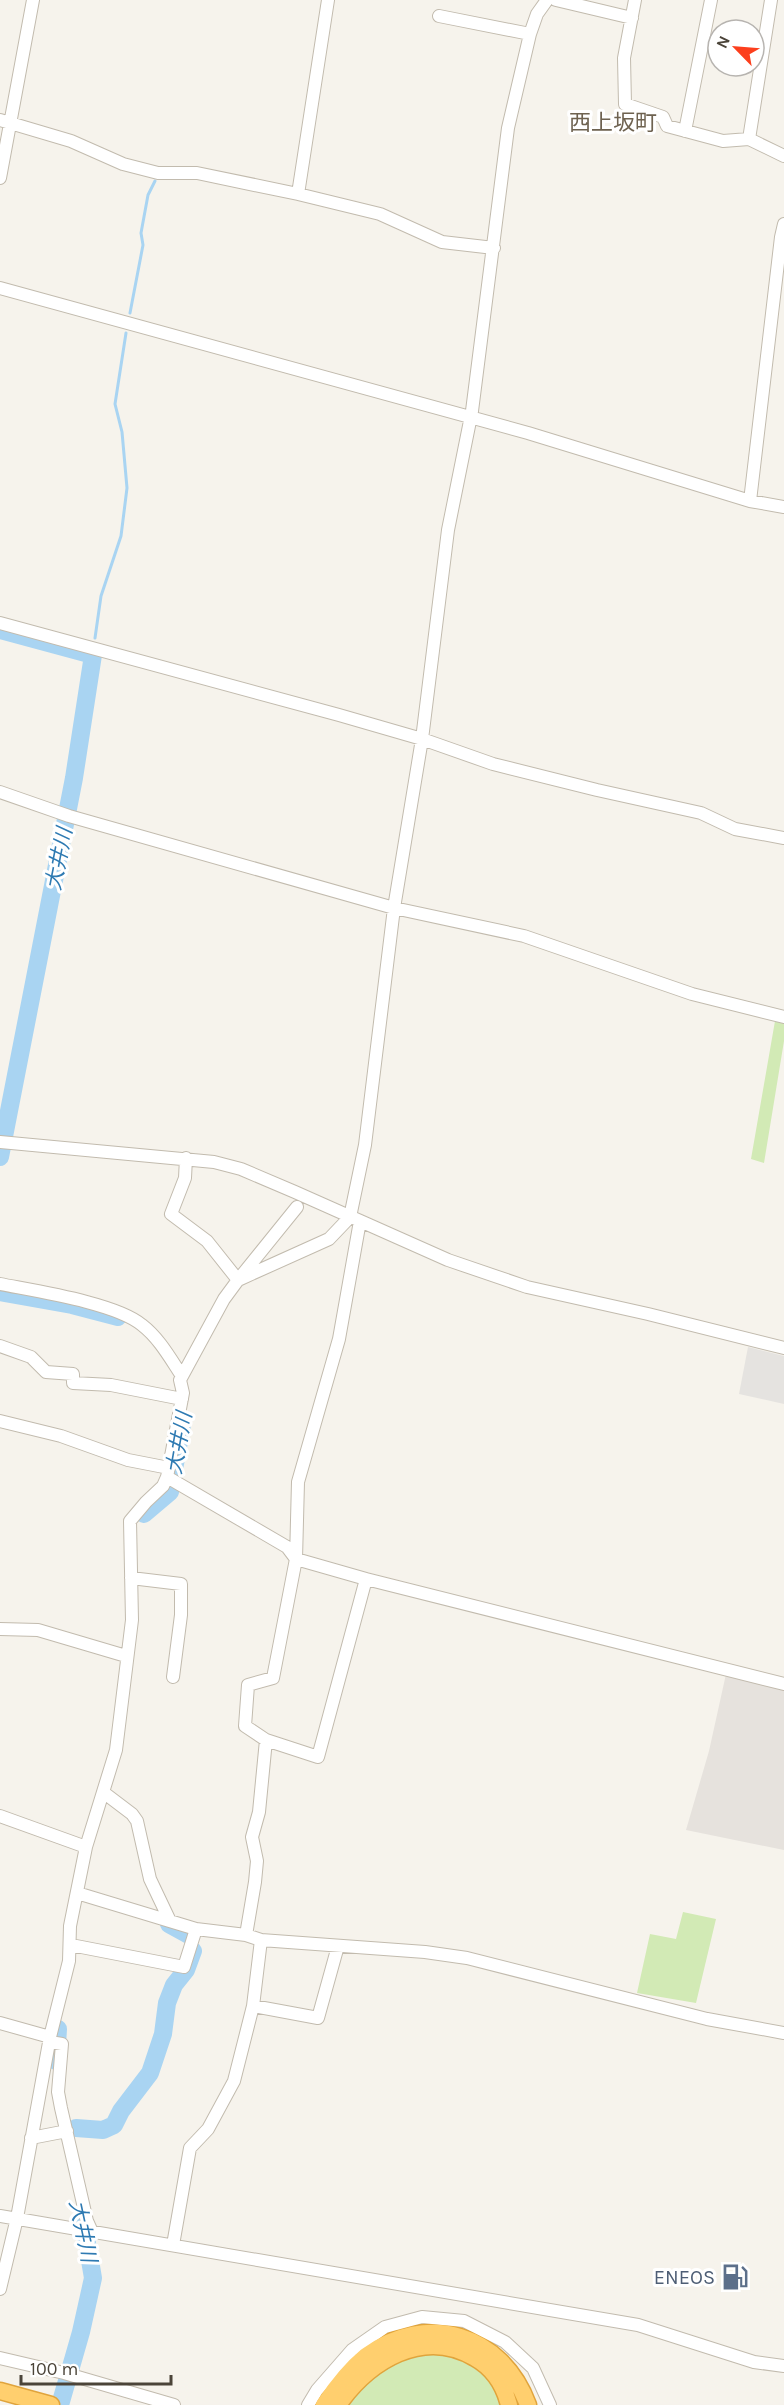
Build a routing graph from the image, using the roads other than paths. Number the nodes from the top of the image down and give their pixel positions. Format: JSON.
{"nodes":[{"id":1,"x":33,"y":0,"type":"edge"},
{"id":2,"x":328,"y":0,"type":"edge"},
{"id":3,"x":547,"y":0,"type":"edge"},
{"id":4,"x":556,"y":0,"type":"edge"},
{"id":5,"x":635,"y":0,"type":"edge"},
{"id":6,"x":711,"y":0,"type":"edge"},
{"id":7,"x":771,"y":0,"type":"edge"},
{"id":8,"x":439,"y":16,"type":"dead end"},
{"id":9,"x":632,"y":18,"type":"junction"},
{"id":10,"x":530,"y":34,"type":"junction"},
{"id":11,"x":5,"y":122,"type":"edge"},
{"id":12,"x":686,"y":131,"type":"junction"},
{"id":13,"x":749,"y":139,"type":"junction"},
{"id":14,"x":784,"y":156,"type":"edge"},
{"id":15,"x":0,"y":178,"type":"edge"},
{"id":16,"x":298,"y":194,"type":"junction"},
{"id":17,"x":784,"y":224,"type":"edge"},
{"id":18,"x":494,"y":248,"type":"junction"},
{"id":19,"x":0,"y":288,"type":"edge"},
{"id":20,"x":471,"y":418,"type":"junction"},
{"id":21,"x":750,"y":501,"type":"junction"},
{"id":22,"x":784,"y":507,"type":"edge"},
{"id":23,"x":0,"y":622,"type":"edge"},
{"id":24,"x":422,"y":739,"type":"junction"},
{"id":25,"x":0,"y":792,"type":"edge"},
{"id":26,"x":784,"y":838,"type":"edge"},
{"id":27,"x":394,"y":908,"type":"junction"},
{"id":28,"x":784,"y":1017,"type":"edge"},
{"id":29,"x":4,"y":1142,"type":"edge"},
{"id":30,"x":186,"y":1158,"type":"junction"},
{"id":31,"x":297,"y":1206,"type":"dead end"},
{"id":32,"x":355,"y":1219,"type":"junction"},
{"id":33,"x":238,"y":1280,"type":"junction"},
{"id":34,"x":0,"y":1284,"type":"edge"},
{"id":35,"x":0,"y":1346,"type":"edge"},
{"id":36,"x":784,"y":1348,"type":"edge"},
{"id":37,"x":182,"y":1376,"type":"junction"},
{"id":38,"x":182,"y":1399,"type":"junction"},
{"id":39,"x":0,"y":1421,"type":"edge"},
{"id":40,"x":170,"y":1477,"type":"junction"},
{"id":41,"x":296,"y":1559,"type":"junction"},
{"id":42,"x":131,"y":1578,"type":"junction"},
{"id":43,"x":366,"y":1579,"type":"junction"},
{"id":44,"x":0,"y":1629,"type":"edge"},
{"id":45,"x":126,"y":1656,"type":"junction"},
{"id":46,"x":173,"y":1677,"type":"dead end"},
{"id":47,"x":784,"y":1684,"type":"edge"},
{"id":48,"x":266,"y":1740,"type":"junction"},
{"id":49,"x":103,"y":1792,"type":"junction"},
{"id":50,"x":0,"y":1816,"type":"edge"},
{"id":51,"x":86,"y":1847,"type":"junction"},
{"id":52,"x":77,"y":1893,"type":"junction"},
{"id":53,"x":169,"y":1919,"type":"junction"},
{"id":54,"x":196,"y":1929,"type":"junction"},
{"id":55,"x":246,"y":1935,"type":"junction"},
{"id":56,"x":261,"y":1940,"type":"junction"},
{"id":57,"x":70,"y":1946,"type":"junction"},
{"id":58,"x":338,"y":1946,"type":"junction"},
{"id":59,"x":253,"y":2006,"type":"junction"},
{"id":60,"x":0,"y":2023,"type":"edge"},
{"id":61,"x":784,"y":2033,"type":"edge"},
{"id":62,"x":53,"y":2041,"type":"junction"},
{"id":63,"x":62,"y":2131,"type":"junction"},
{"id":64,"x":31,"y":2138,"type":"junction"},
{"id":65,"x":0,"y":2216,"type":"edge"},
{"id":66,"x":17,"y":2218,"type":"junction"},
{"id":67,"x":86,"y":2230,"type":"junction"},
{"id":68,"x":173,"y":2245,"type":"junction"},
{"id":69,"x":0,"y":2289,"type":"edge"},
{"id":70,"x":0,"y":2358,"type":"edge"},
{"id":71,"x":784,"y":2366,"type":"edge"},
{"id":72,"x":0,"y":2391,"type":"edge"},
{"id":73,"x":50,"y":2405,"type":"edge"},
{"id":74,"x":174,"y":2405,"type":"edge"},
{"id":75,"x":308,"y":2405,"type":"edge"},
{"id":76,"x":324,"y":2405,"type":"edge"},
{"id":77,"x":338,"y":2405,"type":"edge"},
{"id":78,"x":509,"y":2405,"type":"edge"},
{"id":79,"x":528,"y":2405,"type":"edge"},
{"id":80,"x":550,"y":2405,"type":"edge"}],
"edges":[{"from":1,"to":11,"type":"street"},
{"from":2,"to":16,"type":"street"},
{"from":3,"to":10,"type":"street"},
{"from":4,"to":9,"type":"street"},
{"from":5,"to":9,"type":"street"},
{"from":6,"to":12,"type":"street"},
{"from":7,"to":13,"type":"street"},
{"from":8,"to":10,"type":"street"},
{"from":9,"to":12,"type":"street"},
{"from":10,"to":18,"type":"street"},
{"from":11,"to":15,"type":"street"},
{"from":11,"to":16,"type":"street"},
{"from":12,"to":13,"type":"street"},
{"from":13,"to":14,"type":"street"},
{"from":16,"to":18,"type":"street"},
{"from":17,"to":21,"type":"street"},
{"from":18,"to":20,"type":"street"},
{"from":19,"to":20,"type":"street"},
{"from":20,"to":21,"type":"street"},
{"from":20,"to":24,"type":"street"},
{"from":21,"to":22,"type":"street"},
{"from":23,"to":24,"type":"street"},
{"from":24,"to":26,"type":"street"},
{"from":24,"to":27,"type":"street"},
{"from":25,"to":27,"type":"street"},
{"from":27,"to":28,"type":"street"},
{"from":27,"to":32,"type":"street"},
{"from":29,"to":30,"type":"street"},
{"from":30,"to":32,"type":"street"},
{"from":30,"to":33,"type":"street"},
{"from":31,"to":33,"type":"street"},
{"from":32,"to":33,"type":"street"},
{"from":32,"to":36,"type":"street"},
{"from":32,"to":41,"type":"street"},
{"from":33,"to":37,"type":"street"},
{"from":34,"to":37,"type":"street"},
{"from":35,"to":38,"type":"street"},
{"from":37,"to":38,"type":"street"},
{"from":38,"to":40,"type":"street"},
{"from":39,"to":40,"type":"street"},
{"from":40,"to":41,"type":"street"},
{"from":40,"to":42,"type":"street"},
{"from":41,"to":43,"type":"street"},
{"from":41,"to":48,"type":"street"},
{"from":42,"to":45,"type":"street"},
{"from":42,"to":46,"type":"street"},
{"from":43,"to":47,"type":"street"},
{"from":43,"to":48,"type":"street"},
{"from":44,"to":45,"type":"street"},
{"from":45,"to":49,"type":"street"},
{"from":48,"to":55,"type":"street"},
{"from":49,"to":51,"type":"street"},
{"from":49,"to":53,"type":"street"},
{"from":50,"to":51,"type":"street"},
{"from":51,"to":52,"type":"street"},
{"from":52,"to":53,"type":"street"},
{"from":52,"to":57,"type":"street"},
{"from":53,"to":54,"type":"street"},
{"from":54,"to":55,"type":"street"},
{"from":54,"to":57,"type":"street"},
{"from":55,"to":56,"type":"street"},
{"from":56,"to":58,"type":"street"},
{"from":56,"to":59,"type":"street"},
{"from":57,"to":62,"type":"street"},
{"from":58,"to":59,"type":"street"},
{"from":58,"to":61,"type":"street"},
{"from":59,"to":68,"type":"street"},
{"from":60,"to":62,"type":"street"},
{"from":62,"to":63,"type":"street"},
{"from":62,"to":64,"type":"street"},
{"from":63,"to":64,"type":"street"},
{"from":63,"to":67,"type":"street"},
{"from":64,"to":66,"type":"street"},
{"from":65,"to":66,"type":"street"},
{"from":66,"to":67,"type":"street"},
{"from":66,"to":69,"type":"street"},
{"from":67,"to":68,"type":"street"},
{"from":68,"to":71,"type":"street"},
{"from":70,"to":74,"type":"street"},
{"from":72,"to":73,"type":"highway"},
{"from":75,"to":80,"type":"street"},
{"from":76,"to":79,"type":"highway"},
{"from":77,"to":78,"type":"highway"}]}
